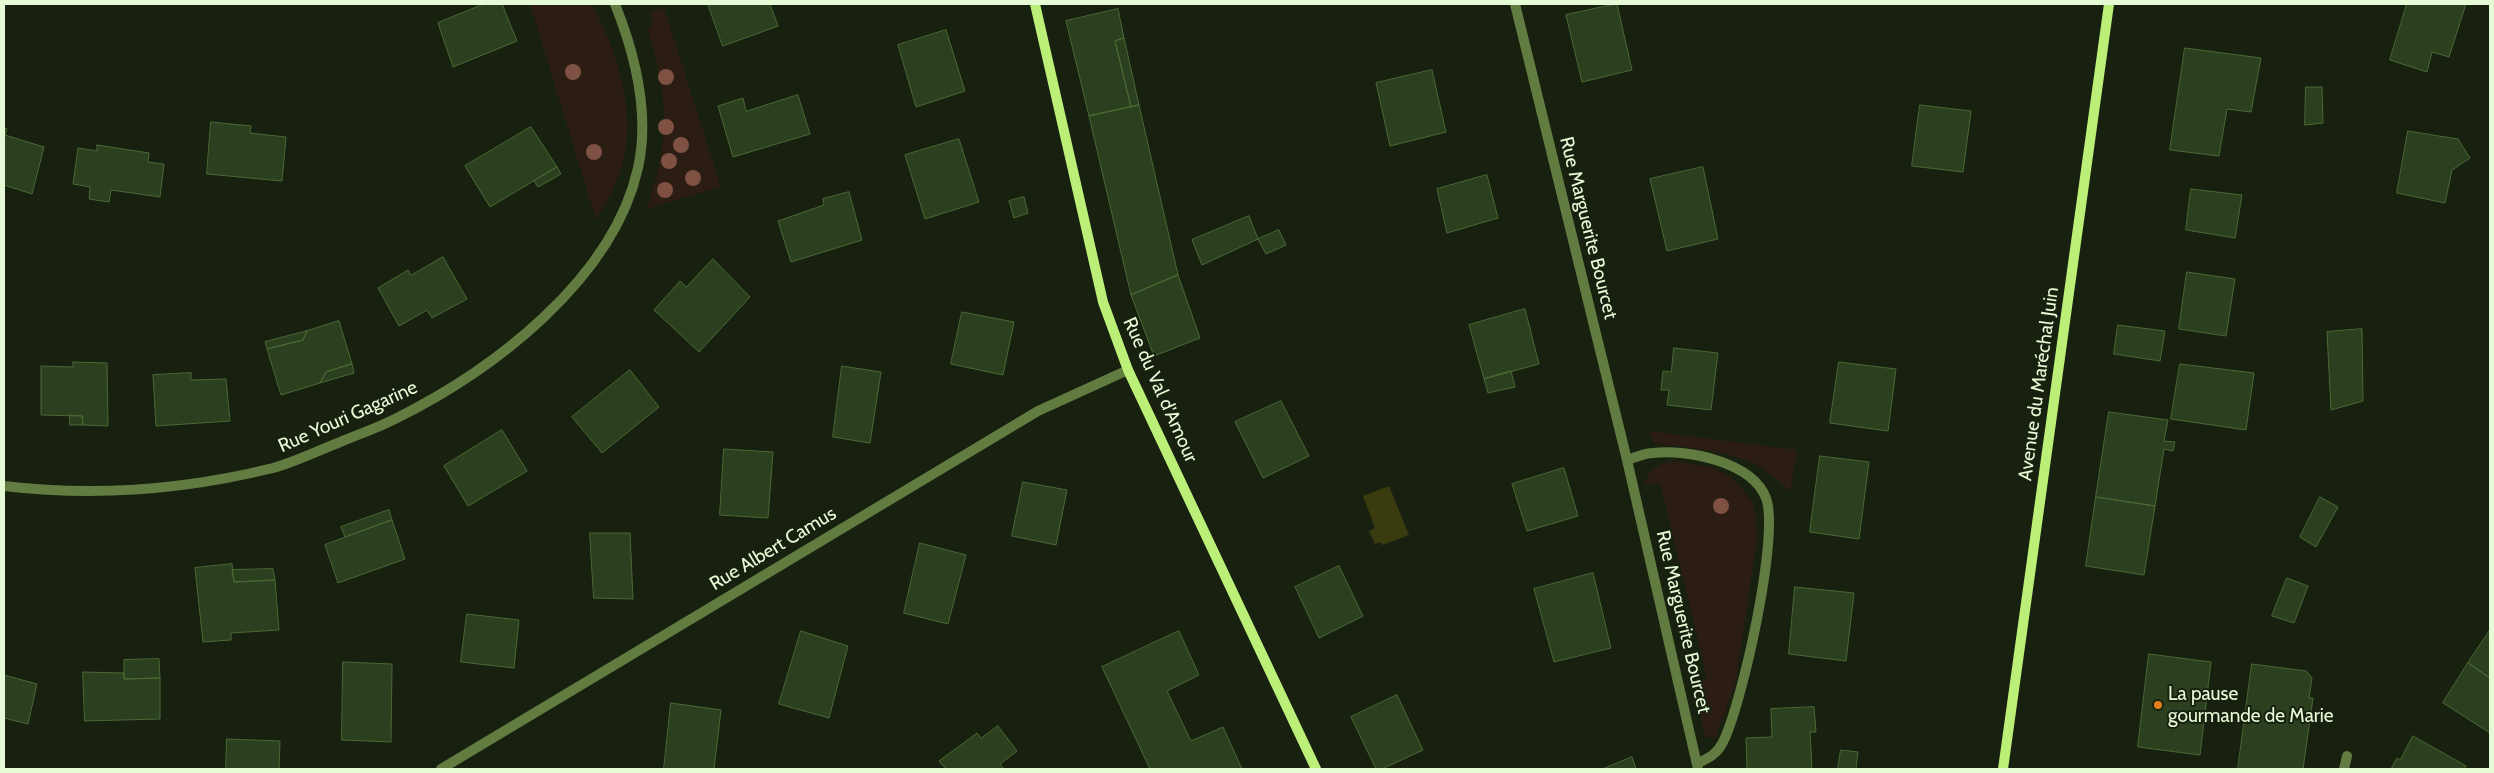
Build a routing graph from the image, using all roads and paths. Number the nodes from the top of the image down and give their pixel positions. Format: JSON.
{"nodes":[{"id":1,"x":615,"y":4,"type":"edge"},
{"id":2,"x":1035,"y":4,"type":"edge"},
{"id":3,"x":1516,"y":4,"type":"edge"},
{"id":4,"x":2109,"y":4,"type":"edge"},
{"id":5,"x":1128,"y":370,"type":"junction"},
{"id":6,"x":1628,"y":460,"type":"junction"},
{"id":7,"x":4,"y":486,"type":"edge"},
{"id":8,"x":2347,"y":756,"type":"dead end"},
{"id":9,"x":1698,"y":766,"type":"edge"},
{"id":10,"x":442,"y":769,"type":"edge"},
{"id":11,"x":1316,"y":769,"type":"edge"},
{"id":12,"x":2003,"y":769,"type":"edge"},
{"id":13,"x":2344,"y":769,"type":"edge"}],
"edges":[{"from":1,"to":7,"type":"street","name":"Rue Youri Gagarine"},
{"from":2,"to":5,"type":"street","name":"Rue du Val d'Amour"},
{"from":3,"to":6,"type":"street","name":"Rue Marguerite Bourcet"},
{"from":4,"to":12,"type":"street","name":"Avenue du Maréchal Juin"},
{"from":5,"to":10,"type":"street","name":"Rue Albert Camus"},
{"from":5,"to":11,"type":"street","name":"Rue du Val d'Amour"},
{"from":6,"to":9,"type":"street","name":"Rue Marguerite Bourcet"},
{"from":6,"to":9,"type":"street","name":"Rue Marguerite Bourcet"},
{"from":8,"to":13,"type":"street"}]}
